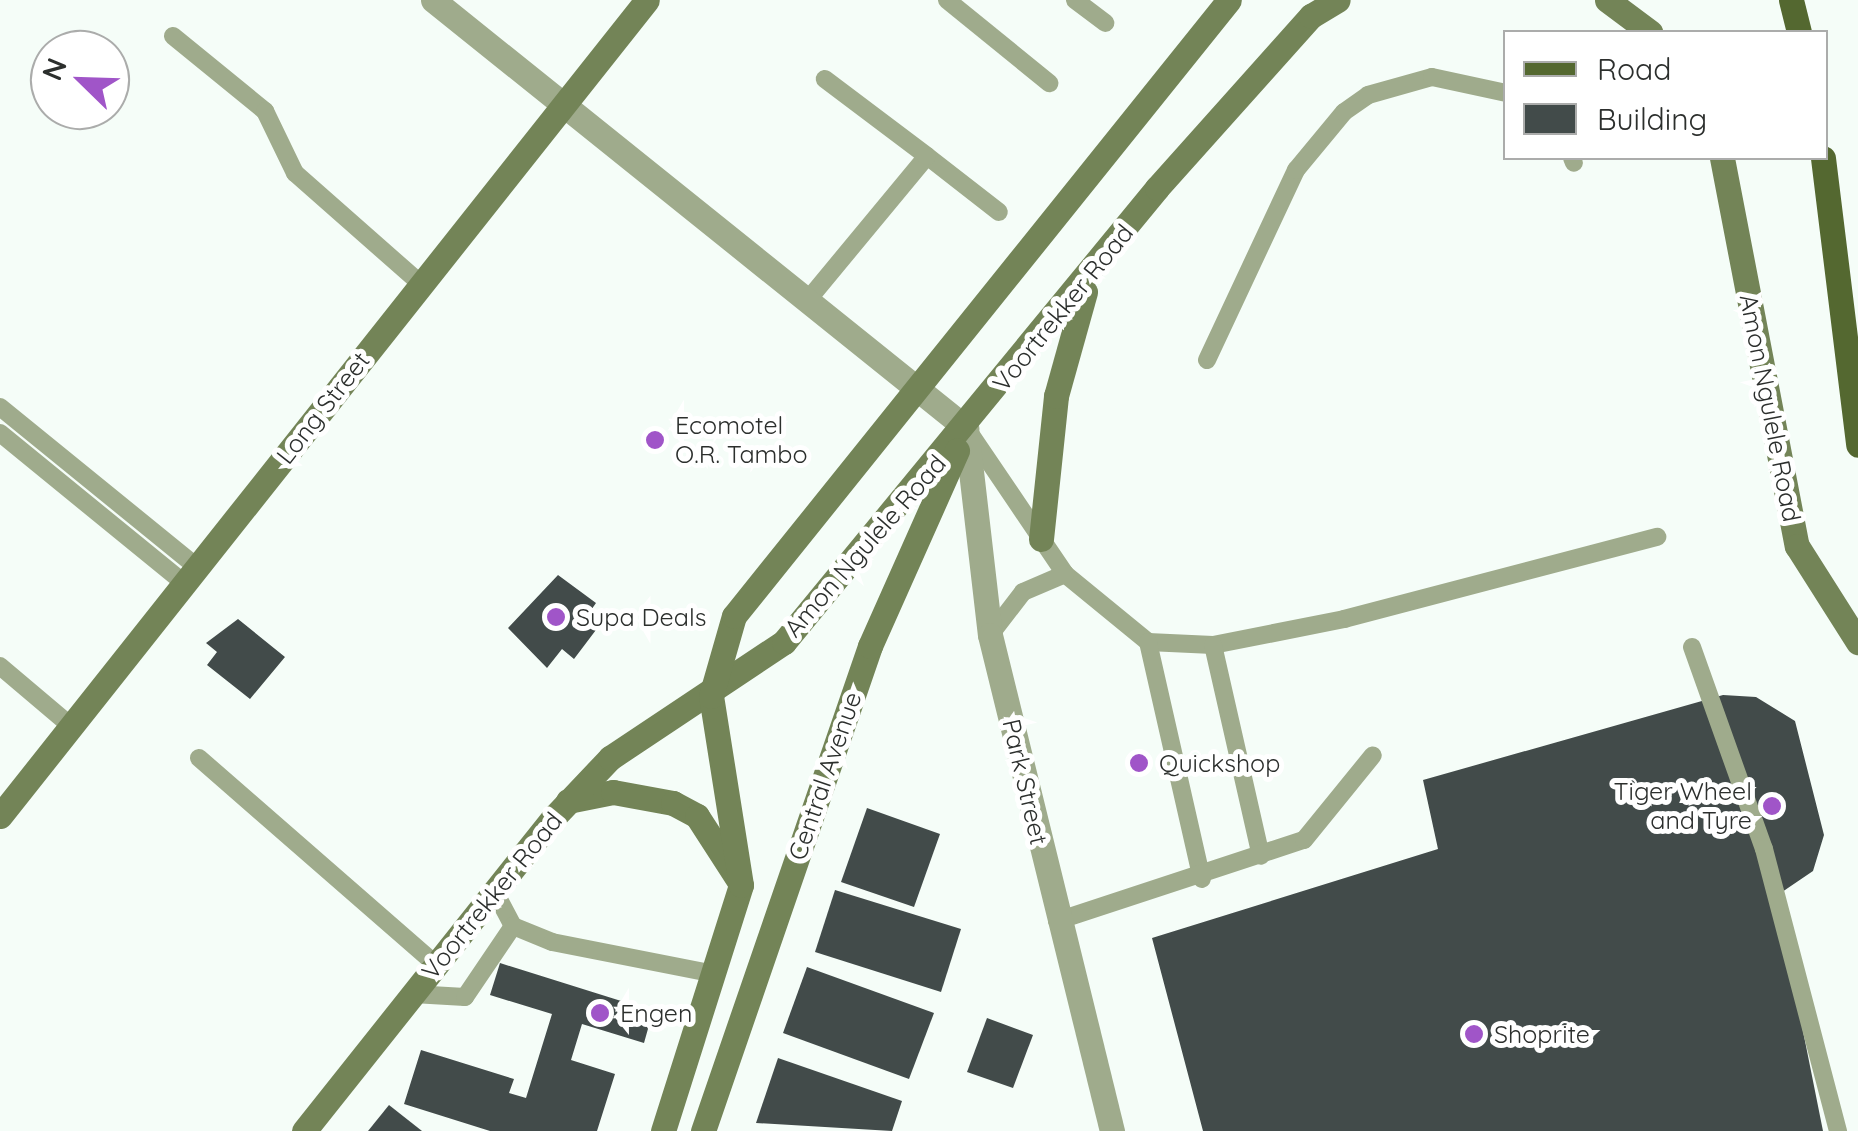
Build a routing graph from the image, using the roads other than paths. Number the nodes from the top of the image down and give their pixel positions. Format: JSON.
{"nodes":[{"id":1,"x":433,"y":0,"type":"edge"},
{"id":2,"x":646,"y":0,"type":"edge"},
{"id":3,"x":947,"y":0,"type":"edge"},
{"id":4,"x":1074,"y":0,"type":"edge"},
{"id":5,"x":1229,"y":0,"type":"edge"},
{"id":6,"x":1338,"y":0,"type":"edge"},
{"id":7,"x":1607,"y":0,"type":"edge"},
{"id":8,"x":1791,"y":0,"type":"edge"},
{"id":9,"x":1104,"y":23,"type":"dead end"},
{"id":10,"x":1647,"y":30,"type":"edge"},
{"id":11,"x":1798,"y":30,"type":"edge"},
{"id":12,"x":173,"y":36,"type":"dead end"},
{"id":13,"x":825,"y":78,"type":"dead end"},
{"id":14,"x":1049,"y":84,"type":"dead end"},
{"id":15,"x":1503,"y":92,"type":"edge"},
{"id":16,"x":562,"y":106,"type":"junction"},
{"id":17,"x":926,"y":156,"type":"junction"},
{"id":18,"x":1722,"y":160,"type":"edge"},
{"id":19,"x":1823,"y":160,"type":"edge"},
{"id":20,"x":999,"y":212,"type":"dead end"},
{"id":21,"x":1088,"y":282,"type":"junction"},
{"id":22,"x":422,"y":284,"type":"junction"},
{"id":23,"x":807,"y":301,"type":"junction"},
{"id":24,"x":1208,"y":360,"type":"dead end"},
{"id":25,"x":918,"y":386,"type":"junction"},
{"id":26,"x":0,"y":407,"type":"edge"},
{"id":27,"x":966,"y":428,"type":"junction"},
{"id":28,"x":0,"y":432,"type":"edge"},
{"id":29,"x":1858,"y":446,"type":"edge"},
{"id":30,"x":1657,"y":537,"type":"dead end"},
{"id":31,"x":1042,"y":540,"type":"junction"},
{"id":32,"x":1064,"y":574,"type":"junction"},
{"id":33,"x":191,"y":575,"type":"junction"},
{"id":34,"x":990,"y":635,"type":"junction"},
{"id":35,"x":1148,"y":642,"type":"junction"},
{"id":36,"x":1858,"y":642,"type":"edge"},
{"id":37,"x":1213,"y":644,"type":"junction"},
{"id":38,"x":1692,"y":647,"type":"dead end"},
{"id":39,"x":0,"y":666,"type":"edge"},
{"id":40,"x":711,"y":696,"type":"junction"},
{"id":41,"x":72,"y":726,"type":"junction"},
{"id":42,"x":1373,"y":755,"type":"dead end"},
{"id":43,"x":199,"y":758,"type":"dead end"},
{"id":44,"x":568,"y":801,"type":"junction"},
{"id":45,"x":1,"y":813,"type":"edge"},
{"id":46,"x":1261,"y":856,"type":"junction"},
{"id":47,"x":1202,"y":879,"type":"junction"},
{"id":48,"x":742,"y":885,"type":"junction"},
{"id":49,"x":494,"y":890,"type":"junction"},
{"id":50,"x":1057,"y":921,"type":"junction"},
{"id":51,"x":513,"y":926,"type":"junction"},
{"id":52,"x":436,"y":965,"type":"junction"},
{"id":53,"x":715,"y":974,"type":"junction"},
{"id":54,"x":413,"y":994,"type":"junction"},
{"id":55,"x":304,"y":1131,"type":"edge"},
{"id":56,"x":663,"y":1131,"type":"edge"},
{"id":57,"x":703,"y":1131,"type":"edge"},
{"id":58,"x":1112,"y":1131,"type":"edge"},
{"id":59,"x":1838,"y":1131,"type":"edge"}],
"edges":[{"from":1,"to":16,"type":"street"},
{"from":2,"to":16,"type":"main road","name":"Long Street"},
{"from":3,"to":14,"type":"lane"},
{"from":4,"to":9,"type":"lane"},
{"from":5,"to":25,"type":"main road"},
{"from":6,"to":21,"type":"main road","name":"Voortrekker Road"},
{"from":7,"to":10,"type":"main road"},
{"from":8,"to":11,"type":"main road"},
{"from":12,"to":22,"type":"lane"},
{"from":13,"to":17,"type":"lane"},
{"from":15,"to":24,"type":"lane"},
{"from":16,"to":22,"type":"main road","name":"Long Street"},
{"from":16,"to":23,"type":"street"},
{"from":17,"to":20,"type":"lane"},
{"from":17,"to":23,"type":"lane"},
{"from":18,"to":36,"type":"main road","name":"Amon Ngulele Road"},
{"from":19,"to":29,"type":"main road"},
{"from":21,"to":27,"type":"main road","name":"Voortrekker Road"},
{"from":21,"to":31,"type":"main road"},
{"from":22,"to":33,"type":"main road","name":"Long Street"},
{"from":23,"to":25,"type":"street"},
{"from":25,"to":27,"type":"street"},
{"from":25,"to":40,"type":"main road"},
{"from":26,"to":33,"type":"lane"},
{"from":27,"to":31,"type":"lane"},
{"from":27,"to":34,"type":"street","name":"Park Street"},
{"from":27,"to":40,"type":"main road","name":"Amon Ngulele Road"},
{"from":27,"to":57,"type":"main road","name":"Central Avenue"},
{"from":28,"to":33,"type":"lane"},
{"from":30,"to":37,"type":"lane"},
{"from":31,"to":32,"type":"lane"},
{"from":32,"to":34,"type":"lane"},
{"from":32,"to":35,"type":"lane"},
{"from":33,"to":41,"type":"main road","name":"Long Street"},
{"from":34,"to":50,"type":"street","name":"Park Street"},
{"from":35,"to":37,"type":"lane"},
{"from":35,"to":47,"type":"lane"},
{"from":37,"to":46,"type":"lane"},
{"from":38,"to":59,"type":"lane"},
{"from":39,"to":41,"type":"lane"},
{"from":40,"to":44,"type":"main road","name":"Voortrekker Road"},
{"from":40,"to":48,"type":"main road"},
{"from":41,"to":45,"type":"main road","name":"Long Street"},
{"from":42,"to":46,"type":"lane"},
{"from":43,"to":52,"type":"lane"},
{"from":44,"to":48,"type":"main road"},
{"from":44,"to":49,"type":"main road","name":"Voortrekker Road"},
{"from":46,"to":47,"type":"lane"},
{"from":47,"to":50,"type":"lane"},
{"from":48,"to":53,"type":"main road"},
{"from":49,"to":51,"type":"lane"},
{"from":49,"to":52,"type":"main road","name":"Voortrekker Road"},
{"from":50,"to":58,"type":"street","name":"Park Street"},
{"from":51,"to":53,"type":"lane"},
{"from":51,"to":54,"type":"lane"},
{"from":52,"to":54,"type":"main road","name":"Voortrekker Road"},
{"from":53,"to":56,"type":"main road"},
{"from":54,"to":55,"type":"main road","name":"Voortrekker Road"}]}
